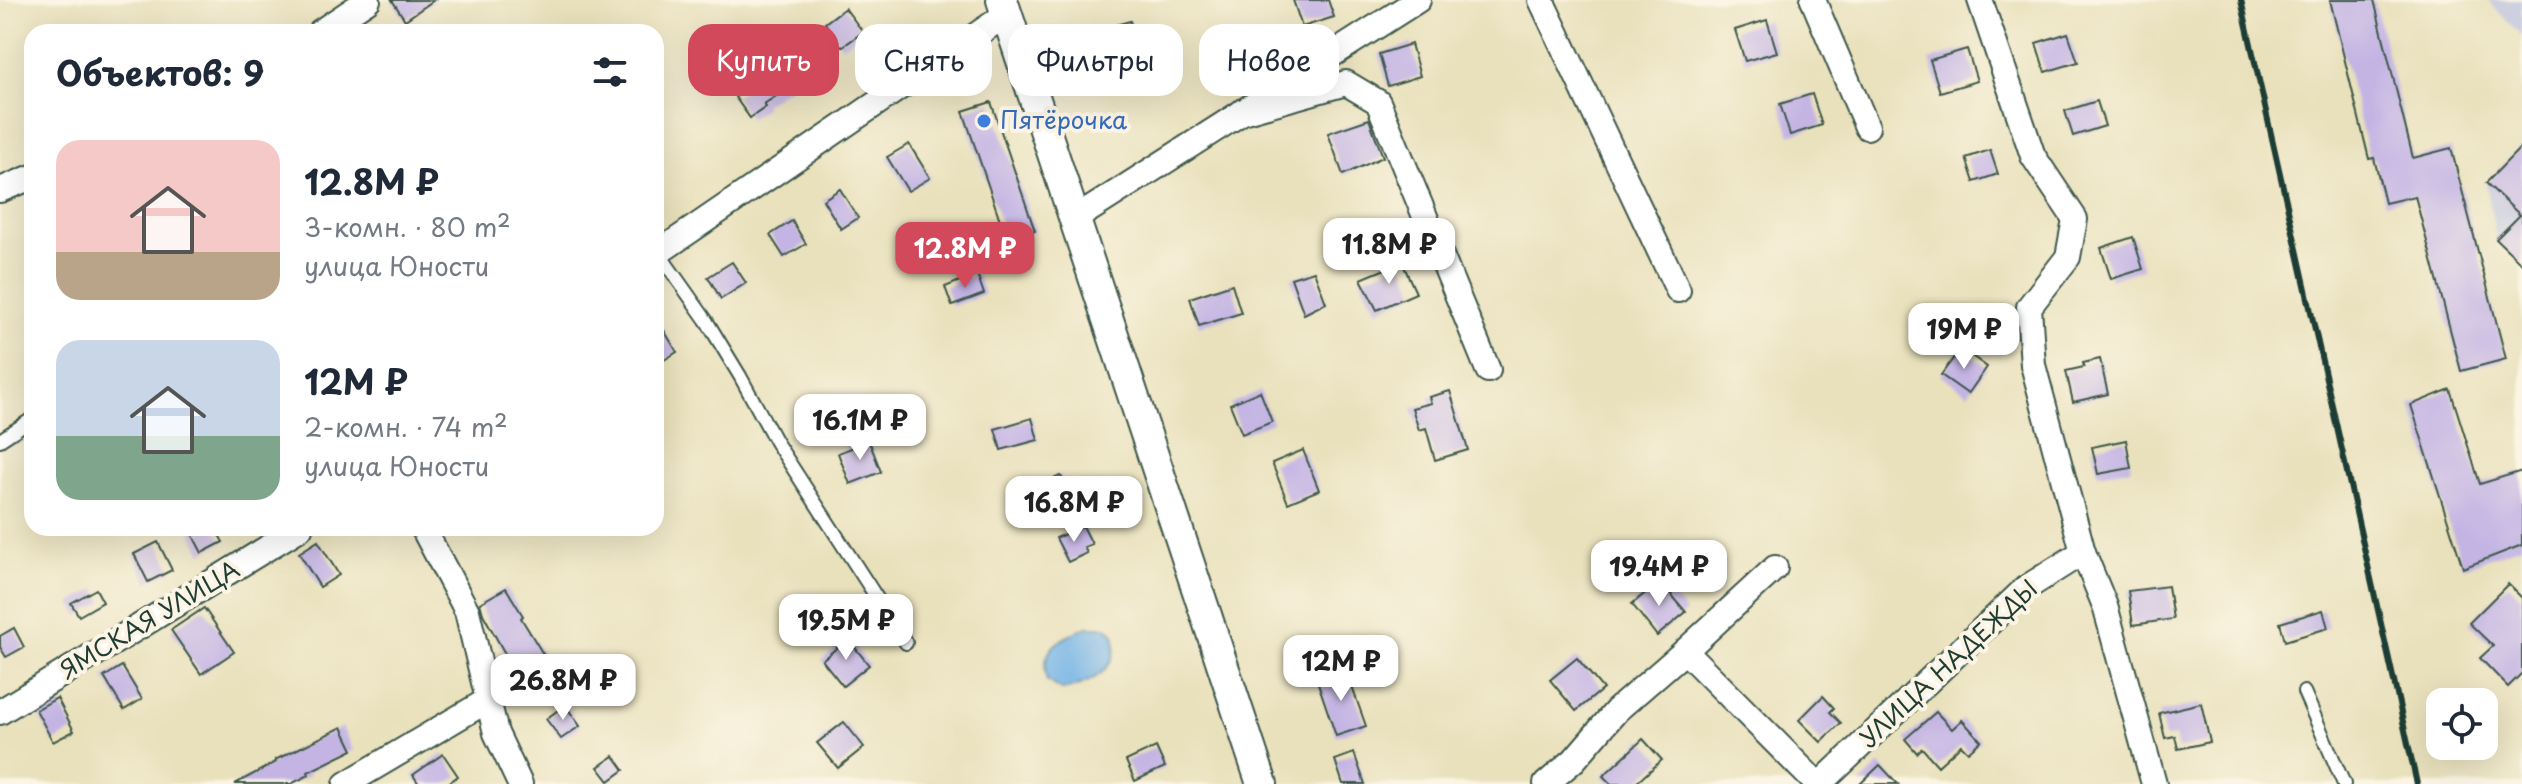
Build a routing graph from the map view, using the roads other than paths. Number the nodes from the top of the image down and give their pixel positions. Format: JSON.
{"nodes":[{"id":1,"x":368,"y":0,"type":"edge"},
{"id":2,"x":1418,"y":0,"type":"edge"},
{"id":3,"x":1541,"y":0,"type":"edge"},
{"id":4,"x":1813,"y":0,"type":"edge"},
{"id":5,"x":1980,"y":0,"type":"edge"},
{"id":6,"x":1005,"y":7,"type":"edge"},
{"id":7,"x":332,"y":24,"type":"edge"},
{"id":8,"x":1242,"y":112,"type":"junction"},
{"id":9,"x":1867,"y":127,"type":"dead end"},
{"id":10,"x":24,"y":180,"type":"edge"},
{"id":11,"x":0,"y":190,"type":"edge"},
{"id":12,"x":1075,"y":219,"type":"junction"},
{"id":13,"x":664,"y":248,"type":"edge"},
{"id":14,"x":664,"y":263,"type":"edge"},
{"id":15,"x":1678,"y":290,"type":"dead end"},
{"id":16,"x":1488,"y":370,"type":"dead end"},
{"id":17,"x":24,"y":424,"type":"edge"},
{"id":18,"x":0,"y":440,"type":"edge"},
{"id":19,"x":287,"y":536,"type":"edge"},
{"id":20,"x":427,"y":536,"type":"edge"},
{"id":21,"x":2083,"y":552,"type":"junction"},
{"id":22,"x":1775,"y":568,"type":"dead end"},
{"id":23,"x":906,"y":643,"type":"dead end"},
{"id":24,"x":1685,"y":651,"type":"junction"},
{"id":25,"x":2304,"y":692,"type":"dead end"},
{"id":26,"x":488,"y":700,"type":"junction"},
{"id":27,"x":0,"y":712,"type":"edge"},
{"id":28,"x":346,"y":784,"type":"edge"},
{"id":29,"x":520,"y":784,"type":"edge"},
{"id":30,"x":1262,"y":784,"type":"edge"},
{"id":31,"x":1546,"y":784,"type":"edge"},
{"id":32,"x":1818,"y":784,"type":"edge"},
{"id":33,"x":2154,"y":784,"type":"edge"},
{"id":34,"x":2344,"y":784,"type":"edge"}],
"edges":[{"from":1,"to":7,"type":"street"},
{"from":2,"to":8,"type":"street"},
{"from":3,"to":15,"type":"street"},
{"from":4,"to":9,"type":"street"},
{"from":5,"to":21,"type":"street"},
{"from":6,"to":12,"type":"street"},
{"from":6,"to":13,"type":"street"},
{"from":8,"to":12,"type":"street"},
{"from":8,"to":16,"type":"street"},
{"from":10,"to":11,"type":"street"},
{"from":12,"to":30,"type":"street"},
{"from":14,"to":23,"type":"lane"},
{"from":17,"to":18,"type":"lane"},
{"from":19,"to":27,"type":"street","name":"ЯМСКАЯ УЛИЦА"},
{"from":20,"to":26,"type":"street"},
{"from":21,"to":32,"type":"street","name":"УЛИЦА НАДЕЖДЫ"},
{"from":21,"to":33,"type":"street"},
{"from":22,"to":24,"type":"street"},
{"from":24,"to":31,"type":"street"},
{"from":24,"to":32,"type":"street"},
{"from":25,"to":34,"type":"lane"},
{"from":26,"to":28,"type":"street"},
{"from":26,"to":29,"type":"street"}]}
